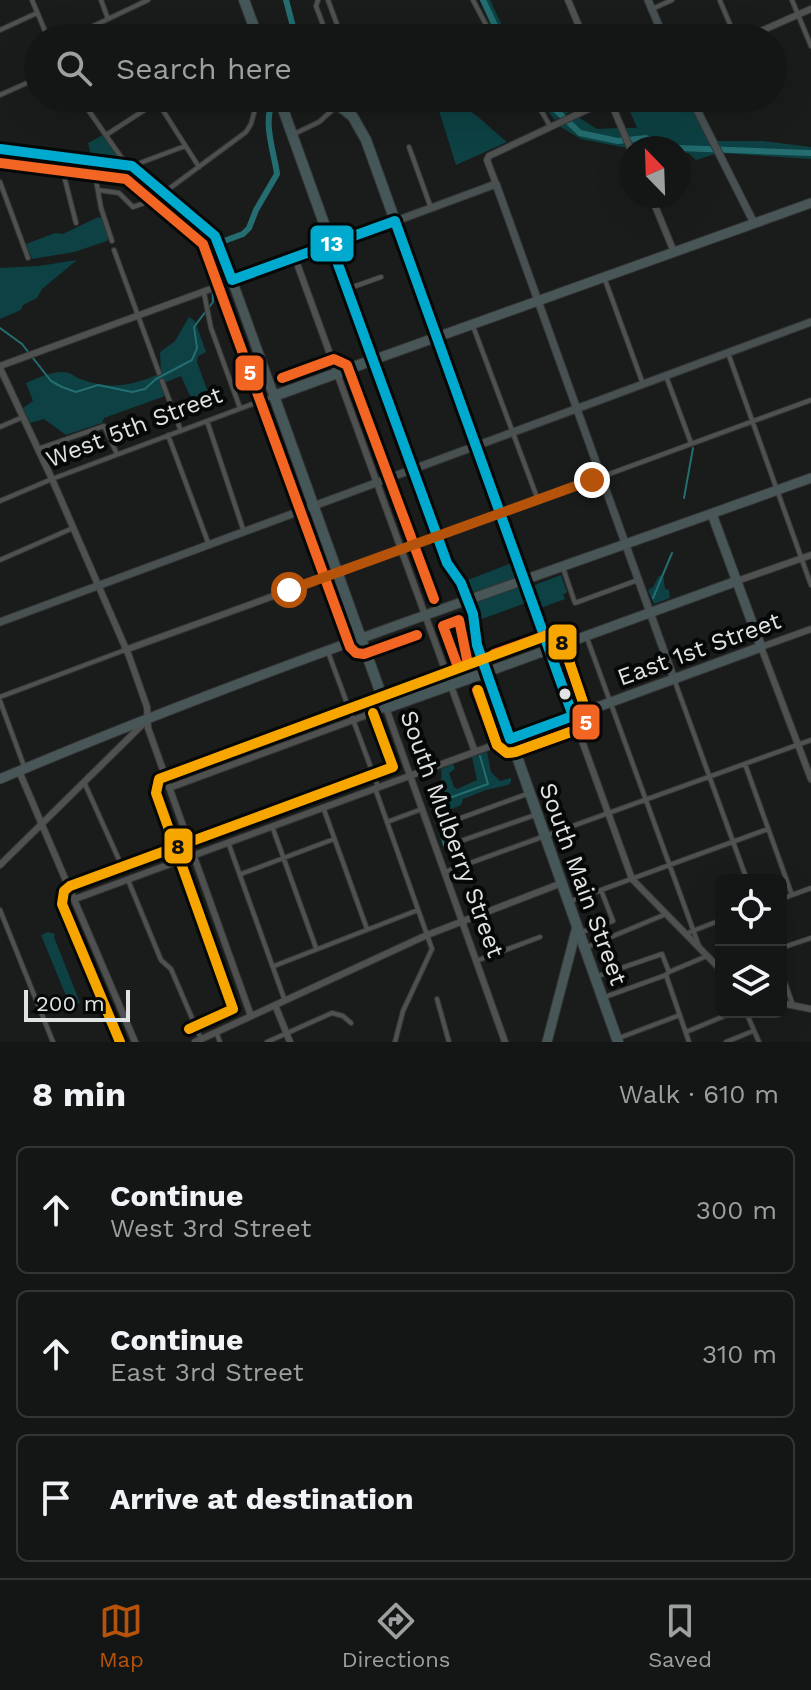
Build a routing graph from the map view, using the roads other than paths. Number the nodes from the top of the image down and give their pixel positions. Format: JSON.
{"nodes":[{"id":1,"x":32,"y":0,"type":"edge"},
{"id":2,"x":101,"y":0,"type":"edge"},
{"id":3,"x":148,"y":0,"type":"edge"},
{"id":4,"x":244,"y":0,"type":"edge"},
{"id":5,"x":328,"y":0,"type":"edge"},
{"id":6,"x":473,"y":0,"type":"edge"},
{"id":7,"x":568,"y":0,"type":"edge"},
{"id":8,"x":648,"y":0,"type":"edge"},
{"id":9,"x":672,"y":0,"type":"edge"},
{"id":10,"x":792,"y":0,"type":"edge"},
{"id":11,"x":720,"y":1,"type":"edge"},
{"id":12,"x":317,"y":3,"type":"edge"},
{"id":13,"x":652,"y":9,"type":"junction"},
{"id":14,"x":811,"y":9,"type":"edge"},
{"id":15,"x":37,"y":13,"type":"junction"},
{"id":16,"x":798,"y":15,"type":"junction"},
{"id":17,"x":108,"y":19,"type":"junction"},
{"id":18,"x":42,"y":24,"type":"edge"},
{"id":19,"x":97,"y":24,"type":"edge"},
{"id":20,"x":251,"y":24,"type":"edge"},
{"id":21,"x":324,"y":24,"type":"edge"},
{"id":22,"x":337,"y":24,"type":"edge"},
{"id":23,"x":486,"y":24,"type":"edge"},
{"id":24,"x":578,"y":24,"type":"edge"},
{"id":25,"x":658,"y":24,"type":"edge"},
{"id":26,"x":730,"y":24,"type":"edge"},
{"id":27,"x":777,"y":24,"type":"edge"},
{"id":28,"x":0,"y":30,"type":"edge"},
{"id":29,"x":811,"y":46,"type":"edge"},
{"id":30,"x":24,"y":84,"type":"edge"},
{"id":31,"x":0,"y":95,"type":"edge"},
{"id":32,"x":90,"y":112,"type":"edge"},
{"id":33,"x":139,"y":112,"type":"edge"},
{"id":34,"x":164,"y":112,"type":"edge"},
{"id":35,"x":254,"y":112,"type":"edge"},
{"id":36,"x":284,"y":112,"type":"edge"},
{"id":37,"x":327,"y":112,"type":"edge"},
{"id":38,"x":347,"y":112,"type":"edge"},
{"id":39,"x":542,"y":112,"type":"edge"},
{"id":40,"x":615,"y":112,"type":"edge"},
{"id":41,"x":698,"y":112,"type":"edge"},
{"id":42,"x":580,"y":113,"type":"edge"},
{"id":43,"x":551,"y":126,"type":"junction"},
{"id":44,"x":106,"y":135,"type":"junction"},
{"id":45,"x":292,"y":135,"type":"junction"},
{"id":46,"x":625,"y":136,"type":"edge"},
{"id":47,"x":185,"y":146,"type":"junction"},
{"id":48,"x":409,"y":147,"type":"dead end"},
{"id":49,"x":0,"y":149,"type":"edge"},
{"id":50,"x":59,"y":156,"type":"junction"},
{"id":51,"x":93,"y":160,"type":"junction"},
{"id":52,"x":132,"y":166,"type":"junction"},
{"id":53,"x":199,"y":167,"type":"junction"},
{"id":54,"x":0,"y":182,"type":"edge"},
{"id":55,"x":496,"y":184,"type":"junction"},
{"id":56,"x":97,"y":190,"type":"junction"},
{"id":57,"x":165,"y":194,"type":"junction"},
{"id":58,"x":811,"y":203,"type":"edge"},
{"id":59,"x":431,"y":208,"type":"junction"},
{"id":60,"x":656,"y":208,"type":"edge"},
{"id":61,"x":395,"y":221,"type":"junction"},
{"id":62,"x":76,"y":223,"type":"dead end"},
{"id":63,"x":754,"y":223,"type":"junction"},
{"id":64,"x":112,"y":241,"type":"dead end"},
{"id":65,"x":331,"y":245,"type":"junction"},
{"id":66,"x":114,"y":250,"type":"dead end"},
{"id":67,"x":674,"y":252,"type":"junction"},
{"id":68,"x":28,"y":258,"type":"dead end"},
{"id":69,"x":295,"y":258,"type":"junction"},
{"id":70,"x":381,"y":277,"type":"dead end"},
{"id":71,"x":604,"y":277,"type":"junction"},
{"id":72,"x":232,"y":280,"type":"junction"},
{"id":73,"x":210,"y":289,"type":"junction"},
{"id":74,"x":347,"y":289,"type":"junction"},
{"id":75,"x":537,"y":301,"type":"junction"},
{"id":76,"x":137,"y":315,"type":"junction"},
{"id":77,"x":811,"y":322,"type":"edge"},
{"id":78,"x":473,"y":324,"type":"junction"},
{"id":79,"x":437,"y":337,"type":"junction"},
{"id":80,"x":728,"y":353,"type":"junction"},
{"id":81,"x":373,"y":360,"type":"junction"},
{"id":82,"x":0,"y":367,"type":"edge"},
{"id":83,"x":159,"y":373,"type":"dead end"},
{"id":84,"x":336,"y":373,"type":"junction"},
{"id":85,"x":666,"y":376,"type":"junction"},
{"id":86,"x":162,"y":381,"type":"dead end"},
{"id":87,"x":643,"y":384,"type":"junction"},
{"id":88,"x":274,"y":396,"type":"junction"},
{"id":89,"x":811,"y":400,"type":"edge"},
{"id":90,"x":240,"y":408,"type":"junction"},
{"id":91,"x":576,"y":409,"type":"junction"},
{"id":92,"x":23,"y":417,"type":"junction"},
{"id":93,"x":207,"y":421,"type":"junction"},
{"id":94,"x":753,"y":421,"type":"junction"},
{"id":95,"x":0,"y":427,"type":"edge"},
{"id":96,"x":181,"y":431,"type":"junction"},
{"id":97,"x":513,"y":432,"type":"junction"},
{"id":98,"x":168,"y":435,"type":"junction"},
{"id":99,"x":691,"y":443,"type":"junction"},
{"id":100,"x":476,"y":445,"type":"junction"},
{"id":101,"x":38,"y":449,"type":"junction"},
{"id":102,"x":117,"y":454,"type":"junction"},
{"id":103,"x":413,"y":469,"type":"junction"},
{"id":104,"x":601,"y":477,"type":"junction"},
{"id":105,"x":811,"y":478,"type":"edge"},
{"id":106,"x":52,"y":479,"type":"junction"},
{"id":107,"x":376,"y":482,"type":"junction"},
{"id":108,"x":778,"y":490,"type":"junction"},
{"id":109,"x":538,"y":500,"type":"junction"},
{"id":110,"x":0,"y":501,"type":"edge"},
{"id":111,"x":313,"y":506,"type":"junction"},
{"id":112,"x":501,"y":513,"type":"junction"},
{"id":113,"x":712,"y":514,"type":"junction"},
{"id":114,"x":73,"y":528,"type":"junction"},
{"id":115,"x":244,"y":532,"type":"junction"},
{"id":116,"x":437,"y":536,"type":"junction"},
{"id":117,"x":209,"y":545,"type":"junction"},
{"id":118,"x":626,"y":545,"type":"junction"},
{"id":119,"x":401,"y":549,"type":"junction"},
{"id":120,"x":811,"y":555,"type":"edge"},
{"id":121,"x":801,"y":558,"type":"junction"},
{"id":122,"x":0,"y":560,"type":"edge"},
{"id":123,"x":563,"y":568,"type":"junction"},
{"id":124,"x":338,"y":573,"type":"junction"},
{"id":125,"x":638,"y":580,"type":"junction"},
{"id":126,"x":526,"y":581,"type":"junction"},
{"id":127,"x":737,"y":581,"type":"junction"},
{"id":128,"x":811,"y":585,"type":"edge"},
{"id":129,"x":97,"y":586,"type":"junction"},
{"id":130,"x":468,"y":602,"type":"junction"},
{"id":131,"x":650,"y":613,"type":"junction"},
{"id":132,"x":426,"y":617,"type":"junction"},
{"id":133,"x":1,"y":620,"type":"edge"},
{"id":134,"x":811,"y":629,"type":"edge"},
{"id":135,"x":587,"y":636,"type":"junction"},
{"id":136,"x":362,"y":640,"type":"junction"},
{"id":137,"x":761,"y":647,"type":"junction"},
{"id":138,"x":550,"y":649,"type":"junction"},
{"id":139,"x":125,"y":650,"type":"junction"},
{"id":140,"x":328,"y":652,"type":"junction"},
{"id":141,"x":487,"y":672,"type":"junction"},
{"id":142,"x":674,"y":679,"type":"junction"},
{"id":143,"x":450,"y":685,"type":"junction"},
{"id":144,"x":0,"y":699,"type":"edge"},
{"id":145,"x":611,"y":702,"type":"junction"},
{"id":146,"x":386,"y":708,"type":"junction"},
{"id":147,"x":573,"y":716,"type":"junction"},
{"id":148,"x":149,"y":718,"type":"junction"},
{"id":149,"x":353,"y":721,"type":"junction"},
{"id":150,"x":510,"y":739,"type":"junction"},
{"id":151,"x":811,"y":740,"type":"edge"},
{"id":152,"x":798,"y":745,"type":"junction"},
{"id":153,"x":475,"y":752,"type":"junction"},
{"id":154,"x":745,"y":764,"type":"junction"},
{"id":155,"x":22,"y":770,"type":"junction"},
{"id":156,"x":411,"y":775,"type":"junction"},
{"id":157,"x":709,"y":777,"type":"junction"},
{"id":158,"x":0,"y":779,"type":"edge"},
{"id":159,"x":811,"y":779,"type":"edge"},
{"id":160,"x":84,"y":782,"type":"junction"},
{"id":161,"x":169,"y":788,"type":"junction"},
{"id":162,"x":376,"y":788,"type":"junction"},
{"id":163,"x":530,"y":793,"type":"junction"},
{"id":164,"x":646,"y":800,"type":"junction"},
{"id":165,"x":323,"y":807,"type":"junction"},
{"id":166,"x":423,"y":808,"type":"junction"},
{"id":167,"x":537,"y":814,"type":"junction"},
{"id":168,"x":608,"y":814,"type":"junction"},
{"id":169,"x":387,"y":822,"type":"junction"},
{"id":170,"x":42,"y":824,"type":"junction"},
{"id":171,"x":272,"y":826,"type":"junction"},
{"id":172,"x":768,"y":829,"type":"junction"},
{"id":173,"x":545,"y":836,"type":"junction"},
{"id":174,"x":334,"y":839,"type":"junction"},
{"id":175,"x":228,"y":842,"type":"junction"},
{"id":176,"x":733,"y":842,"type":"junction"},
{"id":177,"x":193,"y":855,"type":"junction"},
{"id":178,"x":284,"y":858,"type":"junction"},
{"id":179,"x":0,"y":865,"type":"edge"},
{"id":180,"x":670,"y":865,"type":"junction"},
{"id":181,"x":124,"y":871,"type":"dead end"},
{"id":182,"x":445,"y":872,"type":"junction"},
{"id":183,"x":241,"y":874,"type":"junction"},
{"id":184,"x":745,"y":874,"type":"edge"},
{"id":185,"x":632,"y":879,"type":"junction"},
{"id":186,"x":128,"y":880,"type":"junction"},
{"id":187,"x":562,"y":883,"type":"junction"},
{"id":188,"x":811,"y":888,"type":"edge"},
{"id":189,"x":601,"y":890,"type":"junction"},
{"id":190,"x":792,"y":895,"type":"junction"},
{"id":191,"x":787,"y":897,"type":"edge"},
{"id":192,"x":75,"y":899,"type":"junction"},
{"id":193,"x":568,"y":902,"type":"junction"},
{"id":194,"x":0,"y":910,"type":"edge"},
{"id":195,"x":418,"y":910,"type":"junction"},
{"id":196,"x":666,"y":914,"type":"junction"},
{"id":197,"x":462,"y":921,"type":"junction"},
{"id":198,"x":715,"y":922,"type":"edge"},
{"id":199,"x":367,"y":929,"type":"junction"},
{"id":200,"x":578,"y":930,"type":"junction"},
{"id":201,"x":693,"y":931,"type":"junction"},
{"id":202,"x":685,"y":934,"type":"junction"},
{"id":203,"x":427,"y":935,"type":"junction"},
{"id":204,"x":540,"y":937,"type":"dead end"},
{"id":205,"x":811,"y":938,"type":"edge"},
{"id":206,"x":787,"y":946,"type":"edge"},
{"id":207,"x":316,"y":948,"type":"junction"},
{"id":208,"x":584,"y":948,"type":"junction"},
{"id":209,"x":700,"y":949,"type":"junction"},
{"id":210,"x":707,"y":956,"type":"junction"},
{"id":211,"x":476,"y":961,"type":"junction"},
{"id":212,"x":715,"y":964,"type":"edge"},
{"id":213,"x":274,"y":966,"type":"junction"},
{"id":214,"x":667,"y":974,"type":"junction"},
{"id":215,"x":595,"y":977,"type":"junction"},
{"id":216,"x":787,"y":988,"type":"edge"},
{"id":217,"x":603,"y":998,"type":"junction"},
{"id":218,"x":437,"y":999,"type":"dead end"},
{"id":219,"x":285,"y":1001,"type":"junction"},
{"id":220,"x":787,"y":1004,"type":"edge"},
{"id":221,"x":275,"y":1005,"type":"junction"},
{"id":222,"x":793,"y":1005,"type":"junction"},
{"id":223,"x":811,"y":1009,"type":"edge"},
{"id":224,"x":680,"y":1015,"type":"junction"},
{"id":225,"x":251,"y":1016,"type":"junction"},
{"id":226,"x":720,"y":1018,"type":"edge"},
{"id":227,"x":749,"y":1018,"type":"edge"},
{"id":228,"x":351,"y":1023,"type":"dead end"},
{"id":229,"x":754,"y":1030,"type":"junction"},
{"id":230,"x":216,"y":1032,"type":"junction"},
{"id":231,"x":686,"y":1032,"type":"junction"},
{"id":232,"x":287,"y":1033,"type":"junction"},
{"id":233,"x":618,"y":1040,"type":"edge"},
{"id":234,"x":198,"y":1041,"type":"edge"},
{"id":235,"x":53,"y":1042,"type":"edge"},
{"id":236,"x":135,"y":1042,"type":"edge"},
{"id":237,"x":220,"y":1042,"type":"edge"},
{"id":238,"x":267,"y":1042,"type":"edge"},
{"id":239,"x":290,"y":1042,"type":"edge"},
{"id":240,"x":395,"y":1042,"type":"edge"},
{"id":241,"x":449,"y":1042,"type":"edge"},
{"id":242,"x":505,"y":1042,"type":"edge"},
{"id":243,"x":547,"y":1042,"type":"edge"},
{"id":244,"x":689,"y":1042,"type":"edge"},
{"id":245,"x":726,"y":1042,"type":"edge"},
{"id":246,"x":759,"y":1042,"type":"edge"}],
"edges":[{"from":1,"to":15,"type":"street"},
{"from":2,"to":17,"type":"street"},
{"from":3,"to":17,"type":"street"},
{"from":4,"to":20,"type":"highway"},
{"from":5,"to":22,"type":"street"},
{"from":6,"to":23,"type":"street"},
{"from":7,"to":24,"type":"street"},
{"from":8,"to":13,"type":"main road"},
{"from":9,"to":13,"type":"street"},
{"from":10,"to":16,"type":"street"},
{"from":11,"to":26,"type":"street"},
{"from":12,"to":21,"type":"street"},
{"from":13,"to":25,"type":"main road"},
{"from":14,"to":16,"type":"street"},
{"from":15,"to":18,"type":"street"},
{"from":15,"to":28,"type":"street"},
{"from":16,"to":27,"type":"street"},
{"from":16,"to":29,"type":"street"},
{"from":17,"to":19,"type":"street"},
{"from":30,"to":31,"type":"street"},
{"from":32,"to":44,"type":"street"},
{"from":33,"to":44,"type":"street"},
{"from":34,"to":47,"type":"street"},
{"from":35,"to":53,"type":"street"},
{"from":36,"to":45,"type":"highway"},
{"from":37,"to":45,"type":"street"},
{"from":38,"to":61,"type":"highway"},
{"from":39,"to":43,"type":"street"},
{"from":40,"to":46,"type":"street"},
{"from":41,"to":63,"type":"main road"},
{"from":42,"to":43,"type":"street"},
{"from":43,"to":55,"type":"street"},
{"from":44,"to":52,"type":"street"},
{"from":45,"to":65,"type":"highway"},
{"from":47,"to":52,"type":"street"},
{"from":47,"to":53,"type":"street"},
{"from":48,"to":59,"type":"street"},
{"from":49,"to":50,"type":"main road"},
{"from":50,"to":51,"type":"main road"},
{"from":50,"to":62,"type":"street"},
{"from":51,"to":52,"type":"main road"},
{"from":51,"to":56,"type":"street"},
{"from":52,"to":57,"type":"main road"},
{"from":53,"to":57,"type":"street"},
{"from":54,"to":68,"type":"street"},
{"from":55,"to":59,"type":"main road"},
{"from":55,"to":75,"type":"main road"},
{"from":56,"to":57,"type":"street"},
{"from":56,"to":64,"type":"street"},
{"from":57,"to":72,"type":"main road"},
{"from":58,"to":63,"type":"main road"},
{"from":59,"to":61,"type":"main road"},
{"from":60,"to":67,"type":"street"},
{"from":61,"to":65,"type":"main road"},
{"from":61,"to":79,"type":"highway"},
{"from":63,"to":67,"type":"main road"},
{"from":65,"to":69,"type":"street"},
{"from":65,"to":74,"type":"highway"},
{"from":66,"to":76,"type":"street"},
{"from":67,"to":71,"type":"main road"},
{"from":69,"to":72,"type":"street"},
{"from":69,"to":84,"type":"street"},
{"from":70,"to":74,"type":"street"},
{"from":71,"to":75,"type":"main road"},
{"from":71,"to":87,"type":"street"},
{"from":72,"to":73,"type":"street"},
{"from":72,"to":88,"type":"main road"},
{"from":73,"to":76,"type":"street"},
{"from":73,"to":90,"type":"street"},
{"from":74,"to":81,"type":"highway"},
{"from":75,"to":78,"type":"main road"},
{"from":75,"to":91,"type":"main road"},
{"from":76,"to":82,"type":"street"},
{"from":76,"to":83,"type":"street"},
{"from":77,"to":80,"type":"main road"},
{"from":78,"to":79,"type":"main road"},
{"from":78,"to":97,"type":"street"},
{"from":79,"to":81,"type":"main road"},
{"from":79,"to":100,"type":"highway"},
{"from":80,"to":85,"type":"main road"},
{"from":80,"to":94,"type":"street"},
{"from":81,"to":84,"type":"highway","name":"West 5th Street"},
{"from":81,"to":103,"type":"main road","name":"South Main Street"},
{"from":82,"to":92,"type":"street"},
{"from":84,"to":88,"type":"highway","name":"West 5th Street"},
{"from":84,"to":107,"type":"street"},
{"from":85,"to":87,"type":"main road"},
{"from":85,"to":99,"type":"street"},
{"from":86,"to":96,"type":"street"},
{"from":87,"to":91,"type":"main road"},
{"from":88,"to":90,"type":"street","name":"West 5th Street"},
{"from":88,"to":111,"type":"highway","name":"South Mulberry Street"},
{"from":89,"to":94,"type":"street"},
{"from":90,"to":93,"type":"street","name":"West 5th Street"},
{"from":91,"to":97,"type":"main road"},
{"from":91,"to":104,"type":"main road"},
{"from":92,"to":95,"type":"street"},
{"from":92,"to":101,"type":"street"},
{"from":93,"to":96,"type":"street","name":"West 5th Street"},
{"from":93,"to":115,"type":"street"},
{"from":94,"to":99,"type":"street"},
{"from":94,"to":108,"type":"street"},
{"from":96,"to":98,"type":"street","name":"West 5th Street"},
{"from":97,"to":100,"type":"main road"},
{"from":97,"to":109,"type":"street"},
{"from":98,"to":102,"type":"street","name":"West 5th Street"},
{"from":98,"to":117,"type":"street"},
{"from":99,"to":104,"type":"street"},
{"from":100,"to":103,"type":"main road"},
{"from":100,"to":112,"type":"highway"},
{"from":101,"to":102,"type":"street"},
{"from":101,"to":106,"type":"street"},
{"from":102,"to":106,"type":"street","name":"West 5th Street"},
{"from":103,"to":107,"type":"main road"},
{"from":103,"to":116,"type":"main road","name":"South Main Street"},
{"from":104,"to":109,"type":"street"},
{"from":104,"to":118,"type":"main road"},
{"from":105,"to":108,"type":"main road"},
{"from":106,"to":110,"type":"street","name":"West 5th Street"},
{"from":106,"to":114,"type":"street"},
{"from":107,"to":111,"type":"main road"},
{"from":107,"to":119,"type":"street"},
{"from":108,"to":113,"type":"main road"},
{"from":108,"to":121,"type":"street"},
{"from":109,"to":112,"type":"street"},
{"from":111,"to":115,"type":"main road"},
{"from":111,"to":124,"type":"highway","name":"South Mulberry Street"},
{"from":112,"to":116,"type":"street"},
{"from":112,"to":126,"type":"highway"},
{"from":113,"to":118,"type":"main road"},
{"from":113,"to":127,"type":"main road"},
{"from":114,"to":122,"type":"street"},
{"from":114,"to":129,"type":"street"},
{"from":115,"to":117,"type":"main road"},
{"from":116,"to":119,"type":"street"},
{"from":116,"to":130,"type":"main road","name":"South Main Street"},
{"from":117,"to":129,"type":"main road"},
{"from":118,"to":123,"type":"main road"},
{"from":118,"to":125,"type":"main road"},
{"from":119,"to":124,"type":"street"},
{"from":119,"to":132,"type":"street"},
{"from":120,"to":121,"type":"street"},
{"from":121,"to":127,"type":"street"},
{"from":121,"to":128,"type":"street"},
{"from":123,"to":125,"type":"street"},
{"from":123,"to":126,"type":"main road"},
{"from":124,"to":136,"type":"highway","name":"South Mulberry Street"},
{"from":124,"to":139,"type":"street"},
{"from":125,"to":131,"type":"main road"},
{"from":126,"to":130,"type":"main road"},
{"from":126,"to":138,"type":"highway"},
{"from":127,"to":131,"type":"main road"},
{"from":127,"to":137,"type":"main road"},
{"from":129,"to":133,"type":"main road"},
{"from":129,"to":139,"type":"street"},
{"from":130,"to":132,"type":"main road"},
{"from":130,"to":141,"type":"main road","name":"South Main Street"},
{"from":131,"to":135,"type":"main road"},
{"from":131,"to":142,"type":"main road"},
{"from":132,"to":136,"type":"main road"},
{"from":132,"to":143,"type":"street"},
{"from":134,"to":137,"type":"street","name":"East 1st Street"},
{"from":135,"to":138,"type":"main road"},
{"from":135,"to":145,"type":"street"},
{"from":136,"to":140,"type":"main road"},
{"from":136,"to":146,"type":"highway","name":"South Mulberry Street"},
{"from":137,"to":142,"type":"main road","name":"East 1st Street"},
{"from":137,"to":152,"type":"street"},
{"from":138,"to":141,"type":"main road"},
{"from":138,"to":147,"type":"highway"},
{"from":139,"to":144,"type":"street"},
{"from":139,"to":148,"type":"street"},
{"from":140,"to":148,"type":"main road"},
{"from":140,"to":149,"type":"street"},
{"from":141,"to":143,"type":"highway"},
{"from":141,"to":150,"type":"highway","name":"South Main Street"},
{"from":142,"to":145,"type":"main road","name":"East 1st Street"},
{"from":142,"to":157,"type":"street"},
{"from":143,"to":146,"type":"highway"},
{"from":143,"to":153,"type":"street"},
{"from":144,"to":155,"type":"street"},
{"from":145,"to":147,"type":"main road","name":"East 1st Street"},
{"from":145,"to":164,"type":"street"},
{"from":146,"to":149,"type":"street"},
{"from":146,"to":156,"type":"street","name":"South Mulberry Street"},
{"from":147,"to":150,"type":"highway","name":"East 1st Street"},
{"from":147,"to":168,"type":"street"},
{"from":148,"to":155,"type":"main road"},
{"from":148,"to":160,"type":"street"},
{"from":148,"to":161,"type":"street"},
{"from":149,"to":161,"type":"street"},
{"from":149,"to":162,"type":"street"},
{"from":150,"to":153,"type":"street"},
{"from":150,"to":163,"type":"highway","name":"South Main Street"},
{"from":151,"to":152,"type":"street"},
{"from":152,"to":154,"type":"street"},
{"from":152,"to":159,"type":"street"},
{"from":153,"to":156,"type":"street"},
{"from":154,"to":157,"type":"street"},
{"from":154,"to":172,"type":"street"},
{"from":155,"to":158,"type":"main road"},
{"from":155,"to":170,"type":"street"},
{"from":156,"to":162,"type":"street"},
{"from":156,"to":166,"type":"street","name":"South Mulberry Street"},
{"from":157,"to":164,"type":"street"},
{"from":157,"to":176,"type":"street"},
{"from":160,"to":170,"type":"street"},
{"from":160,"to":181,"type":"street"},
{"from":161,"to":177,"type":"street"},
{"from":162,"to":165,"type":"street"},
{"from":162,"to":169,"type":"street"},
{"from":163,"to":167,"type":"highway","name":"South Main Street"},
{"from":163,"to":167,"type":"street"},
{"from":164,"to":168,"type":"street"},
{"from":164,"to":180,"type":"street"},
{"from":165,"to":171,"type":"street"},
{"from":165,"to":174,"type":"street"},
{"from":166,"to":169,"type":"street"},
{"from":166,"to":182,"type":"street","name":"South Mulberry Street"},
{"from":167,"to":173,"type":"highway","name":"South Main Street"},
{"from":168,"to":173,"type":"street"},
{"from":168,"to":185,"type":"street"},
{"from":169,"to":195,"type":"street"},
{"from":170,"to":179,"type":"street"},
{"from":170,"to":192,"type":"street"},
{"from":171,"to":175,"type":"street"},
{"from":171,"to":178,"type":"street"},
{"from":172,"to":176,"type":"street"},
{"from":172,"to":190,"type":"street"},
{"from":173,"to":182,"type":"street"},
{"from":173,"to":187,"type":"highway","name":"South Main Street"},
{"from":174,"to":178,"type":"street"},
{"from":174,"to":199,"type":"street"},
{"from":175,"to":177,"type":"street"},
{"from":175,"to":183,"type":"street"},
{"from":176,"to":180,"type":"street"},
{"from":176,"to":184,"type":"street"},
{"from":177,"to":186,"type":"street"},
{"from":177,"to":225,"type":"street"},
{"from":178,"to":183,"type":"street"},
{"from":178,"to":207,"type":"street"},
{"from":180,"to":185,"type":"street"},
{"from":180,"to":201,"type":"street"},
{"from":182,"to":197,"type":"street","name":"South Mulberry Street"},
{"from":183,"to":213,"type":"street"},
{"from":185,"to":189,"type":"street"},
{"from":185,"to":196,"type":"street"},
{"from":186,"to":192,"type":"street"},
{"from":186,"to":234,"type":"street"},
{"from":187,"to":193,"type":"highway","name":"South Main Street"},
{"from":187,"to":197,"type":"street"},
{"from":188,"to":190,"type":"street"},
{"from":189,"to":193,"type":"street"},
{"from":189,"to":200,"type":"street"},
{"from":190,"to":191,"type":"street"},
{"from":192,"to":236,"type":"street"},
{"from":193,"to":200,"type":"highway","name":"South Main Street"},
{"from":194,"to":235,"type":"street"},
{"from":195,"to":199,"type":"street"},
{"from":195,"to":203,"type":"street"},
{"from":196,"to":202,"type":"street"},
{"from":196,"to":208,"type":"street"},
{"from":197,"to":203,"type":"street"},
{"from":197,"to":211,"type":"street","name":"South Mulberry Street"},
{"from":198,"to":201,"type":"street"},
{"from":199,"to":207,"type":"street"},
{"from":200,"to":208,"type":"highway","name":"South Main Street"},
{"from":200,"to":243,"type":"main road"},
{"from":201,"to":202,"type":"street"},
{"from":201,"to":209,"type":"street"},
{"from":202,"to":209,"type":"street"},
{"from":203,"to":219,"type":"street"},
{"from":203,"to":240,"type":"street"},
{"from":204,"to":211,"type":"street"},
{"from":205,"to":206,"type":"street"},
{"from":207,"to":213,"type":"street"},
{"from":208,"to":215,"type":"highway","name":"South Main Street"},
{"from":209,"to":210,"type":"street"},
{"from":210,"to":212,"type":"street"},
{"from":210,"to":214,"type":"street"},
{"from":211,"to":242,"type":"street","name":"South Mulberry Street"},
{"from":213,"to":219,"type":"street"},
{"from":214,"to":215,"type":"street"},
{"from":214,"to":217,"type":"street"},
{"from":214,"to":224,"type":"street"},
{"from":215,"to":217,"type":"highway","name":"South Main Street"},
{"from":216,"to":222,"type":"street"},
{"from":217,"to":233,"type":"highway","name":"South Main Street"},
{"from":218,"to":241,"type":"street"},
{"from":219,"to":221,"type":"street"},
{"from":220,"to":222,"type":"street"},
{"from":221,"to":225,"type":"street"},
{"from":221,"to":232,"type":"street"},
{"from":222,"to":223,"type":"street"},
{"from":224,"to":231,"type":"street"},
{"from":224,"to":233,"type":"street"},
{"from":225,"to":230,"type":"street"},
{"from":226,"to":231,"type":"street"},
{"from":227,"to":229,"type":"street"},
{"from":228,"to":232,"type":"street"},
{"from":229,"to":245,"type":"street"},
{"from":229,"to":246,"type":"street"},
{"from":230,"to":234,"type":"street"},
{"from":230,"to":237,"type":"street"},
{"from":231,"to":244,"type":"street"},
{"from":232,"to":238,"type":"street"},
{"from":232,"to":239,"type":"street"}]}
